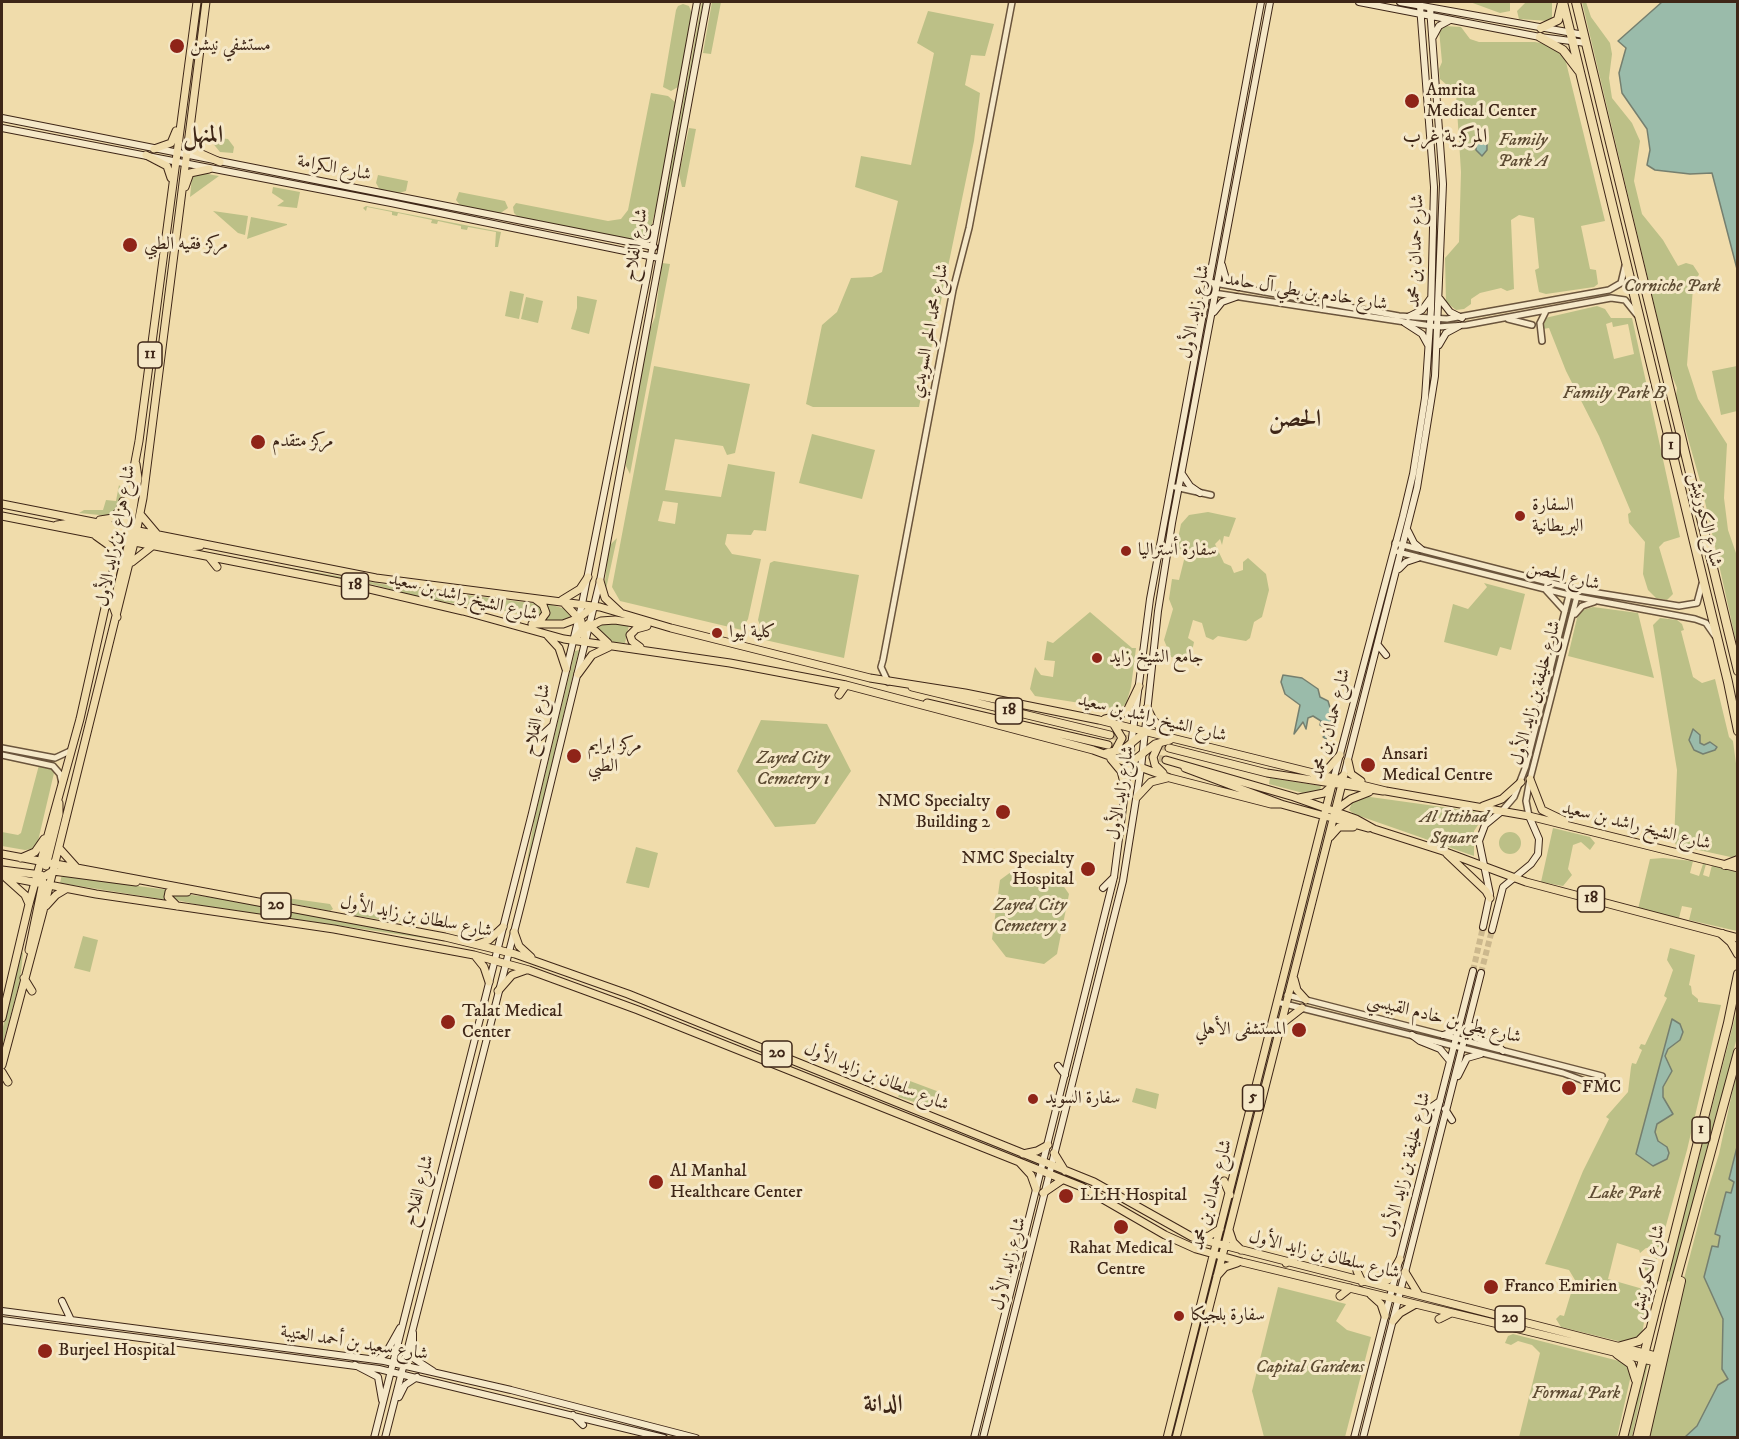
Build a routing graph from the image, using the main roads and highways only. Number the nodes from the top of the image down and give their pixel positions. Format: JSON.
{"nodes":[{"id":1,"x":197,"y":2,"type":"edge"},
{"id":2,"x":206,"y":2,"type":"edge"},
{"id":3,"x":697,"y":2,"type":"edge"},
{"id":4,"x":707,"y":2,"type":"edge"},
{"id":5,"x":1261,"y":2,"type":"edge"},
{"id":6,"x":1359,"y":2,"type":"edge"},
{"id":7,"x":1400,"y":2,"type":"edge"},
{"id":8,"x":1563,"y":2,"type":"edge"},
{"id":9,"x":1569,"y":2,"type":"edge"},
{"id":10,"x":1576,"y":2,"type":"edge"},
{"id":11,"x":1271,"y":4,"type":"edge"},
{"id":12,"x":1420,"y":6,"type":"junction"},
{"id":13,"x":1430,"y":8,"type":"junction"},
{"id":14,"x":1421,"y":14,"type":"junction"},
{"id":15,"x":1430,"y":16,"type":"junction"},
{"id":16,"x":1451,"y":20,"type":"junction"},
{"id":17,"x":1541,"y":28,"type":"junction"},
{"id":18,"x":1540,"y":37,"type":"junction"},
{"id":19,"x":1584,"y":37,"type":"junction"},
{"id":20,"x":1573,"y":38,"type":"junction"},
{"id":21,"x":1432,"y":40,"type":"junction"},
{"id":22,"x":1581,"y":75,"type":"junction"},
{"id":23,"x":2,"y":118,"type":"edge"},
{"id":24,"x":181,"y":121,"type":"junction"},
{"id":25,"x":2,"y":128,"type":"edge"},
{"id":26,"x":189,"y":134,"type":"junction"},
{"id":27,"x":154,"y":149,"type":"junction"},
{"id":28,"x":146,"y":155,"type":"junction"},
{"id":29,"x":186,"y":155,"type":"junction"},
{"id":30,"x":176,"y":158,"type":"junction"},
{"id":31,"x":220,"y":162,"type":"junction"},
{"id":32,"x":185,"y":164,"type":"junction"},
{"id":33,"x":209,"y":169,"type":"junction"},
{"id":34,"x":173,"y":182,"type":"junction"},
{"id":35,"x":180,"y":197,"type":"junction"},
{"id":36,"x":656,"y":225,"type":"junction"},
{"id":37,"x":631,"y":242,"type":"junction"},
{"id":38,"x":652,"y":247,"type":"junction"},
{"id":39,"x":661,"y":248,"type":"junction"},
{"id":40,"x":630,"y":253,"type":"junction"},
{"id":41,"x":651,"y":257,"type":"junction"},
{"id":42,"x":659,"y":258,"type":"junction"},
{"id":43,"x":1221,"y":262,"type":"junction"},
{"id":44,"x":647,"y":277,"type":"junction"},
{"id":45,"x":1238,"y":287,"type":"road end"},
{"id":46,"x":1431,"y":296,"type":"junction"},
{"id":47,"x":1236,"y":297,"type":"road end"},
{"id":48,"x":1440,"y":298,"type":"junction"},
{"id":49,"x":1211,"y":318,"type":"junction"},
{"id":50,"x":1462,"y":318,"type":"road end"},
{"id":51,"x":1459,"y":326,"type":"road end"},
{"id":52,"x":1429,"y":347,"type":"junction"},
{"id":53,"x":1437,"y":352,"type":"junction"},
{"id":54,"x":135,"y":462,"type":"junction"},
{"id":55,"x":1182,"y":474,"type":"junction"},
{"id":56,"x":1200,"y":493,"type":"road end"},
{"id":57,"x":2,"y":504,"type":"edge"},
{"id":58,"x":57,"y":514,"type":"junction"},
{"id":59,"x":140,"y":514,"type":"junction"},
{"id":60,"x":2,"y":516,"type":"edge"},
{"id":61,"x":55,"y":526,"type":"junction"},
{"id":62,"x":1407,"y":529,"type":"junction"},
{"id":63,"x":94,"y":535,"type":"junction"},
{"id":64,"x":158,"y":535,"type":"junction"},
{"id":65,"x":129,"y":536,"type":"junction"},
{"id":66,"x":204,"y":544,"type":"junction"},
{"id":67,"x":151,"y":547,"type":"junction"},
{"id":68,"x":1421,"y":549,"type":"road end"},
{"id":69,"x":209,"y":557,"type":"junction"},
{"id":70,"x":1418,"y":558,"type":"road end"},
{"id":71,"x":117,"y":559,"type":"junction"},
{"id":72,"x":129,"y":567,"type":"junction"},
{"id":73,"x":217,"y":567,"type":"dead end"},
{"id":74,"x":1396,"y":572,"type":"junction"},
{"id":75,"x":588,"y":577,"type":"junction"},
{"id":76,"x":600,"y":581,"type":"junction"},
{"id":77,"x":533,"y":598,"type":"junction"},
{"id":78,"x":559,"y":600,"type":"junction"},
{"id":79,"x":582,"y":604,"type":"junction"},
{"id":80,"x":594,"y":606,"type":"junction"},
{"id":81,"x":620,"y":612,"type":"junction"},
{"id":82,"x":582,"y":616,"type":"junction"},
{"id":83,"x":117,"y":618,"type":"junction"},
{"id":84,"x":532,"y":624,"type":"junction"},
{"id":85,"x":515,"y":625,"type":"junction"},
{"id":86,"x":652,"y":625,"type":"junction"},
{"id":87,"x":587,"y":627,"type":"junction"},
{"id":88,"x":671,"y":628,"type":"junction"},
{"id":89,"x":546,"y":634,"type":"junction"},
{"id":90,"x":573,"y":640,"type":"junction"},
{"id":91,"x":585,"y":642,"type":"junction"},
{"id":92,"x":1378,"y":645,"type":"junction"},
{"id":93,"x":613,"y":646,"type":"junction"},
{"id":94,"x":648,"y":650,"type":"junction"},
{"id":95,"x":1386,"y":655,"type":"dead end"},
{"id":96,"x":566,"y":669,"type":"junction"},
{"id":97,"x":1737,"y":671,"type":"edge"},
{"id":98,"x":578,"y":674,"type":"junction"},
{"id":99,"x":846,"y":685,"type":"junction"},
{"id":100,"x":908,"y":686,"type":"junction"},
{"id":101,"x":1139,"y":686,"type":"junction"},
{"id":102,"x":839,"y":695,"type":"dead end"},
{"id":103,"x":918,"y":703,"type":"junction"},
{"id":104,"x":1147,"y":708,"type":"junction"},
{"id":105,"x":1099,"y":720,"type":"junction"},
{"id":106,"x":1109,"y":723,"type":"junction"},
{"id":107,"x":552,"y":726,"type":"junction"},
{"id":108,"x":1134,"y":728,"type":"junction"},
{"id":109,"x":1146,"y":731,"type":"junction"},
{"id":110,"x":1737,"y":731,"type":"edge"},
{"id":111,"x":1110,"y":735,"type":"tunnel mouth"},
{"id":112,"x":540,"y":737,"type":"dead end"},
{"id":113,"x":1174,"y":740,"type":"junction"},
{"id":114,"x":1163,"y":741,"type":"junction"},
{"id":115,"x":1132,"y":744,"type":"junction"},
{"id":116,"x":1108,"y":745,"type":"tunnel mouth"},
{"id":117,"x":1169,"y":748,"type":"tunnel mouth"},
{"id":118,"x":1113,"y":752,"type":"junction"},
{"id":119,"x":1143,"y":752,"type":"junction"},
{"id":120,"x":1104,"y":754,"type":"junction"},
{"id":121,"x":1340,"y":755,"type":"junction"},
{"id":122,"x":1166,"y":760,"type":"tunnel mouth"},
{"id":123,"x":1347,"y":760,"type":"junction"},
{"id":124,"x":1130,"y":764,"type":"junction"},
{"id":125,"x":1178,"y":764,"type":"junction"},
{"id":126,"x":1142,"y":768,"type":"junction"},
{"id":127,"x":1318,"y":774,"type":"junction"},
{"id":128,"x":1170,"y":778,"type":"junction"},
{"id":129,"x":1530,"y":779,"type":"road end"},
{"id":130,"x":1338,"y":782,"type":"junction"},
{"id":131,"x":1521,"y":782,"type":"road end"},
{"id":132,"x":1372,"y":789,"type":"junction"},
{"id":133,"x":1126,"y":791,"type":"junction"},
{"id":134,"x":1137,"y":797,"type":"junction"},
{"id":135,"x":1294,"y":797,"type":"junction"},
{"id":136,"x":58,"y":798,"type":"junction"},
{"id":137,"x":1281,"y":804,"type":"junction"},
{"id":138,"x":1480,"y":807,"type":"junction"},
{"id":139,"x":1307,"y":811,"type":"junction"},
{"id":140,"x":1502,"y":811,"type":"junction"},
{"id":141,"x":1331,"y":813,"type":"junction"},
{"id":142,"x":1529,"y":816,"type":"junction"},
{"id":143,"x":1571,"y":827,"type":"junction"},
{"id":144,"x":1371,"y":829,"type":"junction"},
{"id":145,"x":49,"y":832,"type":"junction"},
{"id":146,"x":1320,"y":834,"type":"junction"},
{"id":147,"x":1328,"y":842,"type":"junction"},
{"id":148,"x":59,"y":848,"type":"junction"},
{"id":149,"x":1443,"y":850,"type":"junction"},
{"id":150,"x":2,"y":854,"type":"edge"},
{"id":151,"x":20,"y":858,"type":"junction"},
{"id":152,"x":2,"y":859,"type":"edge"},
{"id":153,"x":1737,"y":860,"type":"edge"},
{"id":154,"x":1725,"y":865,"type":"junction"},
{"id":155,"x":1485,"y":866,"type":"junction"},
{"id":156,"x":1737,"y":868,"type":"edge"},
{"id":157,"x":78,"y":869,"type":"junction"},
{"id":158,"x":3,"y":873,"type":"edge"},
{"id":159,"x":45,"y":874,"type":"junction"},
{"id":160,"x":1513,"y":876,"type":"junction"},
{"id":161,"x":1114,"y":877,"type":"junction"},
{"id":162,"x":143,"y":880,"type":"junction"},
{"id":163,"x":1103,"y":888,"type":"dead end"},
{"id":164,"x":66,"y":889,"type":"junction"},
{"id":165,"x":207,"y":891,"type":"junction"},
{"id":166,"x":1490,"y":898,"type":"junction"},
{"id":167,"x":29,"y":904,"type":"junction"},
{"id":168,"x":177,"y":906,"type":"junction"},
{"id":169,"x":43,"y":911,"type":"junction"},
{"id":170,"x":503,"y":927,"type":"junction"},
{"id":171,"x":1483,"y":927,"type":"tunnel mouth"},
{"id":172,"x":1492,"y":930,"type":"tunnel mouth"},
{"id":173,"x":514,"y":932,"type":"junction"},
{"id":174,"x":1722,"y":934,"type":"junction"},
{"id":175,"x":1737,"y":938,"type":"edge"},
{"id":176,"x":474,"y":944,"type":"junction"},
{"id":177,"x":497,"y":950,"type":"junction"},
{"id":178,"x":508,"y":952,"type":"junction"},
{"id":179,"x":1737,"y":954,"type":"edge"},
{"id":180,"x":30,"y":956,"type":"junction"},
{"id":181,"x":474,"y":956,"type":"junction"},
{"id":182,"x":535,"y":960,"type":"junction"},
{"id":183,"x":494,"y":961,"type":"junction"},
{"id":184,"x":505,"y":964,"type":"junction"},
{"id":185,"x":529,"y":970,"type":"junction"},
{"id":186,"x":1473,"y":971,"type":"tunnel mouth"},
{"id":187,"x":1481,"y":973,"type":"tunnel mouth"},
{"id":188,"x":1737,"y":974,"type":"edge"},
{"id":189,"x":1294,"y":976,"type":"junction"},
{"id":190,"x":24,"y":978,"type":"junction"},
{"id":191,"x":489,"y":982,"type":"junction"},
{"id":192,"x":32,"y":991,"type":"dead end"},
{"id":193,"x":498,"y":991,"type":"junction"},
{"id":194,"x":1306,"y":1000,"type":"road end"},
{"id":195,"x":1302,"y":1008,"type":"road end"},
{"id":196,"x":1473,"y":1008,"type":"junction"},
{"id":197,"x":2,"y":1018,"type":"edge"},
{"id":198,"x":1462,"y":1019,"type":"junction"},
{"id":199,"x":1280,"y":1026,"type":"junction"},
{"id":200,"x":1412,"y":1035,"type":"road end"},
{"id":201,"x":1443,"y":1035,"type":"road end"},
{"id":202,"x":1503,"y":1051,"type":"road end"},
{"id":203,"x":1737,"y":1052,"type":"edge"},
{"id":204,"x":1481,"y":1054,"type":"road end"},
{"id":205,"x":1450,"y":1061,"type":"junction"},
{"id":206,"x":2,"y":1065,"type":"edge"},
{"id":207,"x":1058,"y":1066,"type":"dead end"},
{"id":208,"x":2,"y":1072,"type":"edge"},
{"id":209,"x":1065,"y":1075,"type":"junction"},
{"id":210,"x":8,"y":1082,"type":"dead end"},
{"id":211,"x":1450,"y":1090,"type":"junction"},
{"id":212,"x":1440,"y":1101,"type":"junction"},
{"id":213,"x":1430,"y":1108,"type":"dead end"},
{"id":214,"x":1445,"y":1109,"type":"junction"},
{"id":215,"x":1452,"y":1120,"type":"dead end"},
{"id":216,"x":1048,"y":1145,"type":"junction"},
{"id":217,"x":1054,"y":1153,"type":"junction"},
{"id":218,"x":1417,"y":1153,"type":"dead end"},
{"id":219,"x":1020,"y":1158,"type":"junction"},
{"id":220,"x":1424,"y":1162,"type":"junction"},
{"id":221,"x":1046,"y":1168,"type":"junction"},
{"id":222,"x":1065,"y":1172,"type":"junction"},
{"id":223,"x":1062,"y":1180,"type":"junction"},
{"id":224,"x":1224,"y":1181,"type":"dead end"},
{"id":225,"x":1036,"y":1189,"type":"junction"},
{"id":226,"x":1043,"y":1193,"type":"junction"},
{"id":227,"x":1230,"y":1195,"type":"junction"},
{"id":228,"x":1130,"y":1213,"type":"junction"},
{"id":229,"x":1122,"y":1216,"type":"dead end"},
{"id":230,"x":1220,"y":1229,"type":"junction"},
{"id":231,"x":1229,"y":1229,"type":"junction"},
{"id":232,"x":1197,"y":1238,"type":"junction"},
{"id":233,"x":1220,"y":1245,"type":"junction"},
{"id":234,"x":1196,"y":1249,"type":"junction"},
{"id":235,"x":1241,"y":1251,"type":"junction"},
{"id":236,"x":1217,"y":1256,"type":"junction"},
{"id":237,"x":1297,"y":1256,"type":"dead end"},
{"id":238,"x":1400,"y":1259,"type":"junction"},
{"id":239,"x":1683,"y":1261,"type":"junction"},
{"id":240,"x":1242,"y":1262,"type":"junction"},
{"id":241,"x":1286,"y":1263,"type":"junction"},
{"id":242,"x":1209,"y":1270,"type":"junction"},
{"id":243,"x":1357,"y":1270,"type":"dead end"},
{"id":244,"x":1405,"y":1272,"type":"junction"},
{"id":245,"x":1288,"y":1274,"type":"junction"},
{"id":246,"x":1216,"y":1278,"type":"junction"},
{"id":247,"x":1362,"y":1282,"type":"junction"},
{"id":248,"x":1293,"y":1284,"type":"dead end"},
{"id":249,"x":1372,"y":1284,"type":"junction"},
{"id":250,"x":1350,"y":1288,"type":"junction"},
{"id":251,"x":1396,"y":1290,"type":"junction"},
{"id":252,"x":1369,"y":1293,"type":"junction"},
{"id":253,"x":1340,"y":1296,"type":"dead end"},
{"id":254,"x":1419,"y":1296,"type":"junction"},
{"id":255,"x":1390,"y":1298,"type":"junction"},
{"id":256,"x":1659,"y":1298,"type":"junction"},
{"id":257,"x":1398,"y":1300,"type":"junction"},
{"id":258,"x":62,"y":1301,"type":"dead end"},
{"id":259,"x":1416,"y":1305,"type":"junction"},
{"id":260,"x":2,"y":1311,"type":"edge"},
{"id":261,"x":1451,"y":1313,"type":"junction"},
{"id":262,"x":1385,"y":1316,"type":"junction"},
{"id":263,"x":1439,"y":1319,"type":"dead end"},
{"id":264,"x":2,"y":1320,"type":"edge"},
{"id":265,"x":71,"y":1320,"type":"junction"},
{"id":266,"x":1393,"y":1321,"type":"junction"},
{"id":267,"x":1651,"y":1327,"type":"junction"},
{"id":268,"x":401,"y":1328,"type":"junction"},
{"id":269,"x":412,"y":1330,"type":"junction"},
{"id":270,"x":1377,"y":1345,"type":"junction"},
{"id":271,"x":1621,"y":1346,"type":"junction"},
{"id":272,"x":1370,"y":1350,"type":"dead end"},
{"id":273,"x":1617,"y":1354,"type":"junction"},
{"id":274,"x":1643,"y":1356,"type":"junction"},
{"id":275,"x":1656,"y":1357,"type":"junction"},
{"id":276,"x":376,"y":1360,"type":"junction"},
{"id":277,"x":1195,"y":1361,"type":"junction"},
{"id":278,"x":392,"y":1363,"type":"junction"},
{"id":279,"x":354,"y":1365,"type":"junction"},
{"id":280,"x":403,"y":1365,"type":"junction"},
{"id":281,"x":1201,"y":1369,"type":"dead end"},
{"id":282,"x":390,"y":1371,"type":"junction"},
{"id":283,"x":433,"y":1371,"type":"junction"},
{"id":284,"x":401,"y":1374,"type":"junction"},
{"id":285,"x":417,"y":1377,"type":"junction"},
{"id":286,"x":1636,"y":1386,"type":"junction"},
{"id":287,"x":382,"y":1401,"type":"junction"},
{"id":288,"x":393,"y":1405,"type":"junction"},
{"id":289,"x":537,"y":1406,"type":"junction"},
{"id":290,"x":528,"y":1412,"type":"dead end"},
{"id":291,"x":573,"y":1414,"type":"junction"},
{"id":292,"x":583,"y":1425,"type":"dead end"},
{"id":293,"x":374,"y":1437,"type":"edge"},
{"id":294,"x":385,"y":1437,"type":"edge"},
{"id":295,"x":664,"y":1437,"type":"edge"},
{"id":296,"x":696,"y":1437,"type":"edge"},
{"id":297,"x":974,"y":1437,"type":"edge"},
{"id":298,"x":983,"y":1437,"type":"edge"},
{"id":299,"x":1167,"y":1437,"type":"edge"},
{"id":300,"x":1176,"y":1437,"type":"edge"},
{"id":301,"x":1354,"y":1437,"type":"edge"},
{"id":302,"x":1363,"y":1437,"type":"edge"},
{"id":303,"x":1623,"y":1437,"type":"edge"},
{"id":304,"x":1637,"y":1437,"type":"edge"},
{"id":305,"x":1645,"y":1437,"type":"edge"}],
"edges":[{"from":1,"to":24,"type":"main road","name":"شارع هزاع بن زايد الأول","number":"11"},
{"from":2,"to":26,"type":"main road","name":"شارع هزاع بن زايد الأول","number":"11"},
{"from":3,"to":36,"type":"main road","name":"شارع الفلاح"},
{"from":4,"to":39,"type":"main road","name":"شارع الفلاح"},
{"from":5,"to":101,"type":"main road","name":"شارع زايد الأول"},
{"from":6,"to":14,"type":"main road"},
{"from":7,"to":12,"type":"main road"},
{"from":8,"to":17,"type":"highway"},
{"from":8,"to":20,"type":"highway","name":"شارع الكورنيش","number":"1"},
{"from":9,"to":19,"type":"highway"},
{"from":10,"to":19,"type":"highway","name":"شارع الكورنيش","number":"1"},
{"from":11,"to":43,"type":"main road","name":"شارع زايد الأول"},
{"from":12,"to":13,"type":"main road"},
{"from":12,"to":14,"type":"main road","name":"شارع حمدان بن محمد","number":"5"},
{"from":13,"to":15,"type":"main road","name":"شارع حمدان بن محمد","number":"5"},
{"from":13,"to":17,"type":"main road"},
{"from":14,"to":15,"type":"main road"},
{"from":14,"to":46,"type":"main road","name":"شارع حمدان بن محمد","number":"5"},
{"from":15,"to":16,"type":"main road"},
{"from":15,"to":21,"type":"main road","name":"شارع حمدان بن محمد","number":"5"},
{"from":16,"to":18,"type":"main road"},
{"from":16,"to":21,"type":"main road"},
{"from":17,"to":20,"type":"main road"},
{"from":18,"to":20,"type":"main road"},
{"from":18,"to":22,"type":"highway"},
{"from":19,"to":20,"type":"main road"},
{"from":19,"to":97,"type":"highway","name":"شارع الكورنيش","number":"1"},
{"from":20,"to":22,"type":"highway","name":"شارع الكورنيش","number":"1"},
{"from":21,"to":48,"type":"main road","name":"شارع حمدان بن محمد","number":"5"},
{"from":22,"to":110,"type":"highway","name":"شارع الكورنيش","number":"1"},
{"from":23,"to":27,"type":"main road","name":"شارع الكرامة"},
{"from":24,"to":27,"type":"main road"},
{"from":24,"to":30,"type":"main road","name":"شارع هزاع بن زايد الأول","number":"11"},
{"from":25,"to":28,"type":"main road","name":"شارع الكرامة"},
{"from":26,"to":29,"type":"main road","name":"شارع هزاع بن زايد الأول","number":"11"},
{"from":26,"to":31,"type":"main road"},
{"from":27,"to":30,"type":"main road","name":"شارع الكرامة"},
{"from":28,"to":30,"type":"main road","name":"شارع الكرامة"},
{"from":28,"to":34,"type":"main road"},
{"from":29,"to":30,"type":"main road","name":"شارع الكرامة"},
{"from":29,"to":31,"type":"main road","name":"شارع الكرامة"},
{"from":29,"to":32,"type":"main road","name":"شارع هزاع بن زايد الأول","number":"11"},
{"from":30,"to":32,"type":"main road","name":"شارع الكرامة"},
{"from":30,"to":34,"type":"main road","name":"شارع هزاع بن زايد الأول","number":"11"},
{"from":31,"to":37,"type":"main road","name":"شارع الكرامة"},
{"from":32,"to":33,"type":"main road","name":"شارع الكرامة"},
{"from":32,"to":35,"type":"main road","name":"شارع هزاع بن زايد الأول","number":"11"},
{"from":33,"to":35,"type":"main road"},
{"from":33,"to":40,"type":"main road","name":"شارع الكرامة"},
{"from":34,"to":54,"type":"main road","name":"شارع هزاع بن زايد الأول","number":"11"},
{"from":35,"to":59,"type":"main road","name":"شارع هزاع بن زايد الأول","number":"11"},
{"from":36,"to":37,"type":"main road"},
{"from":36,"to":38,"type":"main road","name":"شارع الفلاح"},
{"from":37,"to":38,"type":"main road","name":"شارع الكرامة"},
{"from":38,"to":39,"type":"main road","name":"شارع الكرامة"},
{"from":38,"to":41,"type":"main road","name":"شارع الفلاح"},
{"from":39,"to":42,"type":"main road","name":"شارع الفلاح"},
{"from":40,"to":41,"type":"main road","name":"شارع الكرامة"},
{"from":40,"to":44,"type":"main road"},
{"from":41,"to":42,"type":"main road","name":"شارع الكرامة"},
{"from":41,"to":44,"type":"main road","name":"شارع الفلاح"},
{"from":42,"to":76,"type":"main road","name":"شارع الفلاح"},
{"from":43,"to":45,"type":"main road"},
{"from":43,"to":49,"type":"main road","name":"شارع زايد الأول"},
{"from":44,"to":75,"type":"main road","name":"شارع الفلاح"},
{"from":46,"to":52,"type":"main road","name":"شارع حمدان بن محمد","number":"5"},
{"from":46,"to":52,"type":"main road"},
{"from":47,"to":49,"type":"main road"},
{"from":48,"to":50,"type":"main road"},
{"from":48,"to":53,"type":"main road","name":"شارع حمدان بن محمد","number":"5"},
{"from":49,"to":55,"type":"main road","name":"شارع زايد الأول"},
{"from":51,"to":53,"type":"main road"},
{"from":52,"to":121,"type":"main road","name":"شارع حمدان بن محمد","number":"5"},
{"from":53,"to":62,"type":"main road","name":"شارع حمدان بن محمد","number":"5"},
{"from":54,"to":58,"type":"main road"},
{"from":54,"to":65,"type":"main road","name":"شارع هزاع بن زايد الأول","number":"11"},
{"from":55,"to":56,"type":"main road"},
{"from":55,"to":104,"type":"main road","name":"شارع زايد الأول"},
{"from":57,"to":58,"type":"main road","name":"شارع الشيخ راشد بن سعيد","number":"18"},
{"from":58,"to":65,"type":"main road","name":"شارع الشيخ راشد بن سعيد","number":"18"},
{"from":59,"to":64,"type":"main road"},
{"from":59,"to":65,"type":"main road","name":"شارع هزاع بن زايد الأول","number":"11"},
{"from":60,"to":61,"type":"main road","name":"شارع الشيخ راشد بن سعيد","number":"18"},
{"from":61,"to":63,"type":"main road","name":"شارع الشيخ راشد بن سعيد","number":"18"},
{"from":61,"to":65,"type":"main road"},
{"from":62,"to":68,"type":"main road"},
{"from":62,"to":74,"type":"main road","name":"شارع حمدان بن محمد","number":"5"},
{"from":63,"to":65,"type":"main road","name":"شارع الشيخ راشد بن سعيد","number":"18"},
{"from":63,"to":71,"type":"main road"},
{"from":64,"to":65,"type":"main road","name":"شارع الشيخ راشد بن سعيد","number":"18"},
{"from":64,"to":66,"type":"main road","name":"شارع الشيخ راشد بن سعيد","number":"18"},
{"from":65,"to":66,"type":"main road"},
{"from":65,"to":67,"type":"main road","name":"شارع الشيخ راشد بن سعيد","number":"18"},
{"from":65,"to":71,"type":"main road","name":"شارع هزاع بن زايد الأول","number":"11"},
{"from":65,"to":72,"type":"main road","name":"شارع هزاع بن زايد الأول","number":"11"},
{"from":65,"to":83,"type":"main road"},
{"from":66,"to":77,"type":"main road","name":"شارع الشيخ راشد بن سعيد","number":"18"},
{"from":67,"to":69,"type":"main road","name":"شارع الشيخ راشد بن سعيد","number":"18"},
{"from":67,"to":72,"type":"main road"},
{"from":69,"to":73,"type":"main road"},
{"from":69,"to":85,"type":"main road","name":"شارع الشيخ راشد بن سعيد","number":"18"},
{"from":70,"to":74,"type":"main road"},
{"from":71,"to":136,"type":"main road","name":"شارع هزاع بن زايد الأول","number":"11"},
{"from":72,"to":83,"type":"main road","name":"شارع هزاع بن زايد الأول","number":"11"},
{"from":74,"to":92,"type":"main road","name":"شارع حمدان بن محمد","number":"5"},
{"from":75,"to":78,"type":"main road"},
{"from":75,"to":79,"type":"main road","name":"شارع الفلاح"},
{"from":76,"to":80,"type":"main road","name":"شارع الفلاح"},
{"from":76,"to":81,"type":"main road"},
{"from":77,"to":78,"type":"main road","name":"شارع الشيخ راشد بن سعيد","number":"18"},
{"from":77,"to":84,"type":"main road"},
{"from":78,"to":79,"type":"main road","name":"شارع الشيخ راشد بن سعيد","number":"18"},
{"from":78,"to":82,"type":"main road"},
{"from":79,"to":80,"type":"main road","name":"شارع الشيخ راشد بن سعيد","number":"18"},
{"from":79,"to":82,"type":"main road"},
{"from":80,"to":81,"type":"main road","name":"شارع الشيخ راشد بن سعيد","number":"18"},
{"from":80,"to":82,"type":"main road"},
{"from":80,"to":87,"type":"main road","name":"شارع الفلاح"},
{"from":81,"to":88,"type":"main road","name":"شارع الشيخ راشد بن سعيد","number":"18"},
{"from":82,"to":84,"type":"main road"},
{"from":82,"to":87,"type":"main road"},
{"from":82,"to":90,"type":"main road","name":"شارع الفلاح"},
{"from":83,"to":148,"type":"main road","name":"شارع هزاع بن زايد الأول","number":"11"},
{"from":84,"to":85,"type":"main road"},
{"from":85,"to":89,"type":"main road","name":"شارع الشيخ راشد بن سعيد","number":"18"},
{"from":86,"to":87,"type":"main road"},
{"from":86,"to":88,"type":"main road"},
{"from":86,"to":94,"type":"main road"},
{"from":87,"to":90,"type":"main road"},
{"from":87,"to":91,"type":"main road"},
{"from":87,"to":93,"type":"main road"},
{"from":88,"to":100,"type":"main road","name":"شارع الشيخ راشد بن سعيد","number":"18"},
{"from":89,"to":90,"type":"main road","name":"شارع الشيخ راشد بن سعيد","number":"18"},
{"from":89,"to":96,"type":"main road"},
{"from":90,"to":91,"type":"main road","name":"شارع الشيخ راشد بن سعيد","number":"18"},
{"from":90,"to":96,"type":"main road","name":"شارع الفلاح"},
{"from":91,"to":93,"type":"main road","name":"شارع الشيخ راشد بن سعيد","number":"18"},
{"from":91,"to":98,"type":"main road","name":"شارع الفلاح"},
{"from":92,"to":95,"type":"main road"},
{"from":92,"to":123,"type":"main road","name":"شارع حمدان بن محمد","number":"5"},
{"from":93,"to":94,"type":"main road","name":"شارع الشيخ راشد بن سعيد","number":"18"},
{"from":93,"to":98,"type":"main road"},
{"from":94,"to":99,"type":"main road","name":"شارع الشيخ راشد بن سعيد","number":"18"},
{"from":96,"to":107,"type":"main road","name":"شارع الفلاح"},
{"from":98,"to":173,"type":"main road","name":"شارع الفلاح"},
{"from":99,"to":102,"type":"main road"},
{"from":99,"to":103,"type":"main road","name":"شارع الشيخ راشد بن سعيد","number":"18"},
{"from":100,"to":105,"type":"main road","name":"شارع الشيخ راشد بن سعيد","number":"18"},
{"from":100,"to":111,"type":"main road","name":"شارع الشيخ راشد بن سعيد","number":"18"},
{"from":101,"to":105,"type":"main road"},
{"from":101,"to":108,"type":"main road","name":"شارع زايد الأول"},
{"from":103,"to":116,"type":"main road","name":"شارع الشيخ راشد بن سعيد","number":"18"},
{"from":103,"to":120,"type":"main road","name":"شارع الشيخ راشد بن سعيد","number":"18"},
{"from":104,"to":109,"type":"main road","name":"شارع زايد الأول"},
{"from":104,"to":113,"type":"main road"},
{"from":105,"to":106,"type":"main road","name":"شارع الشيخ راشد بن سعيد","number":"18"},
{"from":106,"to":108,"type":"main road","name":"شارع الشيخ راشد بن سعيد","number":"18"},
{"from":106,"to":118,"type":"main road"},
{"from":107,"to":112,"type":"main road"},
{"from":107,"to":170,"type":"main road","name":"شارع الفلاح"},
{"from":108,"to":109,"type":"main road","name":"شارع الشيخ راشد بن سعيد","number":"18"},
{"from":108,"to":115,"type":"main road","name":"شارع زايد الأول"},
{"from":109,"to":113,"type":"main road","name":"شارع الشيخ راشد بن سعيد","number":"18"},
{"from":109,"to":115,"type":"main road"},
{"from":109,"to":119,"type":"main road","name":"شارع زايد الأول"},
{"from":113,"to":114,"type":"main road"},
{"from":113,"to":127,"type":"main road","name":"شارع الشيخ راشد بن سعيد","number":"18"},
{"from":114,"to":119,"type":"main road"},
{"from":114,"to":128,"type":"main road"},
{"from":115,"to":118,"type":"main road"},
{"from":115,"to":124,"type":"main road","name":"شارع زايد الأول"},
{"from":117,"to":130,"type":"main road","name":"شارع الشيخ راشد بن سعيد","number":"18"},
{"from":118,"to":120,"type":"main road"},
{"from":119,"to":124,"type":"main road"},
{"from":119,"to":126,"type":"main road","name":"شارع زايد الأول"},
{"from":120,"to":124,"type":"main road","name":"شارع الشيخ راشد بن سعيد","number":"18"},
{"from":120,"to":133,"type":"main road"},
{"from":121,"to":127,"type":"main road"},
{"from":121,"to":130,"type":"main road","name":"شارع حمدان بن محمد","number":"5"},
{"from":122,"to":125,"type":"main road","name":"شارع الشيخ راشد بن سعيد","number":"18"},
{"from":123,"to":130,"type":"main road","name":"شارع حمدان بن محمد","number":"5"},
{"from":123,"to":132,"type":"main road"},
{"from":124,"to":126,"type":"main road","name":"شارع الشيخ راشد بن سعيد","number":"18"},
{"from":124,"to":133,"type":"main road","name":"شارع زايد الأول"},
{"from":125,"to":135,"type":"main road","name":"شارع الشيخ راشد بن سعيد","number":"18"},
{"from":125,"to":137,"type":"main road","name":"شارع الشيخ راشد بن سعيد","number":"18"},
{"from":126,"to":128,"type":"main road","name":"شارع الشيخ راشد بن سعيد","number":"18"},
{"from":126,"to":134,"type":"main road","name":"شارع زايد الأول"},
{"from":127,"to":130,"type":"main road","name":"شارع الشيخ راشد بن سعيد","number":"18"},
{"from":128,"to":134,"type":"main road"},
{"from":128,"to":137,"type":"main road","name":"شارع الشيخ راشد بن سعيد","number":"18"},
{"from":129,"to":143,"type":"main road"},
{"from":130,"to":132,"type":"main road","name":"شارع الشيخ راشد بن سعيد","number":"18"},
{"from":130,"to":135,"type":"main road"},
{"from":130,"to":141,"type":"main road","name":"شارع حمدان بن محمد","number":"5"},
{"from":131,"to":138,"type":"main road"},
{"from":132,"to":138,"type":"main road","name":"شارع الشيخ راشد بن سعيد","number":"18"},
{"from":132,"to":141,"type":"main road"},
{"from":133,"to":161,"type":"main road","name":"شارع زايد الأول"},
{"from":134,"to":217,"type":"main road","name":"شارع زايد الأول"},
{"from":135,"to":141,"type":"main road","name":"شارع الشيخ راشد بن سعيد","number":"18"},
{"from":136,"to":145,"type":"main road","name":"شارع هزاع بن زايد الأول","number":"11"},
{"from":136,"to":159,"type":"main road"},
{"from":137,"to":139,"type":"main road","name":"شارع الشيخ راشد بن سعيد","number":"18"},
{"from":138,"to":140,"type":"main road","name":"شارع الشيخ راشد بن سعيد","number":"18"},
{"from":139,"to":141,"type":"main road","name":"شارع الشيخ راشد بن سعيد","number":"18"},
{"from":139,"to":146,"type":"main road"},
{"from":140,"to":142,"type":"main road","name":"شارع الشيخ راشد بن سعيد","number":"18"},
{"from":140,"to":155,"type":"main road","name":"شارع خليفة بن زايد الأول"},
{"from":141,"to":144,"type":"main road","name":"شارع الشيخ راشد بن سعيد","number":"18"},
{"from":141,"to":146,"type":"main road","name":"شارع حمدان بن محمد","number":"5"},
{"from":141,"to":147,"type":"main road","name":"شارع حمدان بن محمد","number":"5"},
{"from":142,"to":143,"type":"main road","name":"شارع الشيخ راشد بن سعيد","number":"18"},
{"from":142,"to":160,"type":"main road","name":"شارع خليفة بن زايد الأول"},
{"from":143,"to":154,"type":"main road","name":"شارع الشيخ راشد بن سعيد","number":"18"},
{"from":144,"to":147,"type":"main road"},
{"from":144,"to":149,"type":"main road","name":"شارع الشيخ راشد بن سعيد","number":"18"},
{"from":145,"to":151,"type":"main road"},
{"from":145,"to":159,"type":"main road","name":"شارع هزاع بن زايد الأول","number":"11"},
{"from":146,"to":227,"type":"main road","name":"شارع حمدان بن محمد","number":"5"},
{"from":147,"to":189,"type":"main road","name":"شارع حمدان بن محمد","number":"5"},
{"from":148,"to":157,"type":"main road"},
{"from":148,"to":159,"type":"main road","name":"شارع هزاع بن زايد الأول","number":"11"},
{"from":149,"to":155,"type":"main road","name":"شارع الشيخ راشد بن سعيد","number":"18"},
{"from":149,"to":166,"type":"main road"},
{"from":150,"to":151,"type":"main road","name":"شارع سلطان بن زايد الأول","number":"20"},
{"from":151,"to":159,"type":"main road","name":"شارع سلطان بن زايد الأول","number":"20"},
{"from":152,"to":158,"type":"main road"},
{"from":153,"to":154,"type":"highway"},
{"from":154,"to":156,"type":"main road","name":"شارع الشيخ راشد بن سعيد","number":"18"},
{"from":155,"to":160,"type":"main road","name":"شارع الشيخ راشد بن سعيد","number":"18"},
{"from":155,"to":166,"type":"main road","name":"شارع خليفة بن زايد الأول"},
{"from":157,"to":159,"type":"main road","name":"شارع سلطان بن زايد الأول","number":"20"},
{"from":157,"to":162,"type":"main road","name":"شارع سلطان بن زايد الأول","number":"20"},
{"from":158,"to":159,"type":"main road","name":"شارع سلطان بن زايد الأول","number":"20"},
{"from":158,"to":167,"type":"main road"},
{"from":159,"to":162,"type":"main road"},
{"from":159,"to":164,"type":"main road","name":"شارع سلطان بن زايد الأول","number":"20"},
{"from":159,"to":167,"type":"main road","name":"شارع هزاع بن زايد الأول","number":"11"},
{"from":159,"to":169,"type":"main road","name":"شارع هزاع بن زايد الأول","number":"11"},
{"from":159,"to":180,"type":"main road"},
{"from":160,"to":172,"type":"main road","name":"شارع خليفة بن زايد الأول"},
{"from":160,"to":174,"type":"main road","name":"شارع الشيخ راشد بن سعيد","number":"18"},
{"from":161,"to":163,"type":"main road"},
{"from":161,"to":209,"type":"main road","name":"شارع زايد الأول"},
{"from":162,"to":165,"type":"main road","name":"شارع سلطان بن زايد الأول","number":"20"},
{"from":164,"to":168,"type":"main road","name":"شارع سلطان بن زايد الأول","number":"20"},
{"from":164,"to":169,"type":"main road"},
{"from":165,"to":168,"type":"main road"},
{"from":165,"to":176,"type":"main road","name":"شارع سلطان بن زايد الأول","number":"20"},
{"from":166,"to":171,"type":"main road","name":"شارع خليفة بن زايد الأول"},
{"from":167,"to":197,"type":"main road","name":"شارع هزاع بن زايد الأول","number":"11"},
{"from":168,"to":181,"type":"main road","name":"شارع سلطان بن زايد الأول","number":"20"},
{"from":169,"to":180,"type":"main road","name":"شارع هزاع بن زايد الأول","number":"11"},
{"from":170,"to":176,"type":"main road"},
{"from":170,"to":177,"type":"main road","name":"شارع الفلاح"},
{"from":173,"to":178,"type":"main road","name":"شارع الفلاح"},
{"from":173,"to":182,"type":"main road"},
{"from":174,"to":175,"type":"main road","name":"شارع الشيخ راشد بن سعيد","number":"18"},
{"from":174,"to":179,"type":"highway"},
{"from":176,"to":177,"type":"main road","name":"شارع سلطان بن زايد الأول","number":"20"},
{"from":177,"to":178,"type":"main road","name":"شارع سلطان بن زايد الأول","number":"20"},
{"from":177,"to":183,"type":"main road","name":"شارع الفلاح"},
{"from":178,"to":182,"type":"main road","name":"شارع سلطان بن زايد الأول","number":"20"},
{"from":178,"to":184,"type":"main road","name":"شارع الفلاح"},
{"from":180,"to":190,"type":"main road","name":"شارع هزاع بن زايد الأول","number":"11"},
{"from":181,"to":183,"type":"main road","name":"شارع سلطان بن زايد الأول","number":"20"},
{"from":181,"to":191,"type":"main road"},
{"from":182,"to":219,"type":"main road","name":"شارع سلطان بن زايد الأول","number":"20"},
{"from":183,"to":184,"type":"main road","name":"شارع سلطان بن زايد الأول","number":"20"},
{"from":183,"to":191,"type":"main road","name":"شارع الفلاح"},
{"from":184,"to":185,"type":"main road","name":"شارع سلطان بن زايد الأول","number":"20"},
{"from":184,"to":193,"type":"main road","name":"شارع الفلاح"},
{"from":185,"to":193,"type":"main road"},
{"from":185,"to":219,"type":"main road","name":"شارع سلطان بن زايد الأول","number":"20"},
{"from":186,"to":198,"type":"main road","name":"شارع خليفة بن زايد الأول"},
{"from":187,"to":196,"type":"main road","name":"شارع خليفة بن زايد الأول"},
{"from":188,"to":256,"type":"highway","name":"شارع الكورنيش","number":"1"},
{"from":189,"to":194,"type":"main road"},
{"from":189,"to":199,"type":"main road","name":"شارع حمدان بن محمد","number":"5"},
{"from":190,"to":192,"type":"main road"},
{"from":190,"to":206,"type":"main road","name":"شارع هزاع بن زايد الأول","number":"11"},
{"from":191,"to":268,"type":"main road","name":"شارع الفلاح"},
{"from":193,"to":269,"type":"main road","name":"شارع الفلاح"},
{"from":195,"to":199,"type":"main road"},
{"from":196,"to":202,"type":"main road"},
{"from":196,"to":211,"type":"main road","name":"شارع خليفة بن زايد الأول"},
{"from":198,"to":201,"type":"main road"},
{"from":198,"to":205,"type":"main road","name":"شارع خليفة بن زايد الأول"},
{"from":199,"to":231,"type":"main road","name":"شارع حمدان بن محمد","number":"5"},
{"from":200,"to":205,"type":"main road"},
{"from":203,"to":239,"type":"highway","name":"شارع الكورنيش","number":"1"},
{"from":204,"to":211,"type":"main road"},
{"from":205,"to":212,"type":"main road","name":"شارع خليفة بن زايد الأول"},
{"from":207,"to":209,"type":"main road"},
{"from":208,"to":210,"type":"main road"},
{"from":209,"to":216,"type":"main road","name":"شارع زايد الأول"},
{"from":211,"to":214,"type":"main road","name":"شارع خليفة بن زايد الأول"},
{"from":212,"to":213,"type":"main road"},
{"from":212,"to":220,"type":"main road","name":"شارع خليفة بن زايد الأول"},
{"from":214,"to":215,"type":"main road"},
{"from":214,"to":244,"type":"main road","name":"شارع خليفة بن زايد الأول"},
{"from":216,"to":219,"type":"main road"},
{"from":216,"to":221,"type":"main road","name":"شارع زايد الأول"},
{"from":217,"to":221,"type":"main road","name":"شارع زايد الأول"},
{"from":217,"to":222,"type":"main road"},
{"from":218,"to":220,"type":"main road"},
{"from":219,"to":221,"type":"main road","name":"شارع سلطان بن زايد الأول","number":"20"},
{"from":219,"to":225,"type":"main road"},
{"from":220,"to":238,"type":"main road","name":"شارع خليفة بن زايد الأول"},
{"from":221,"to":222,"type":"main road","name":"شارع سلطان بن زايد الأول","number":"20"},
{"from":221,"to":223,"type":"main road","name":"شارع سلطان بن زايد الأول","number":"20"},
{"from":221,"to":225,"type":"main road","name":"شارع زايد الأول"},
{"from":221,"to":226,"type":"main road","name":"شارع زايد الأول"},
{"from":222,"to":232,"type":"main road","name":"شارع سلطان بن زايد الأول","number":"20"},
{"from":223,"to":226,"type":"main road"},
{"from":223,"to":228,"type":"main road","name":"شارع سلطان بن زايد الأول","number":"20"},
{"from":224,"to":227,"type":"main road"},
{"from":225,"to":297,"type":"main road","name":"شارع زايد الأول"},
{"from":226,"to":298,"type":"main road","name":"شارع زايد الأول"},
{"from":227,"to":230,"type":"main road","name":"شارع حمدان بن محمد","number":"5"},
{"from":228,"to":229,"type":"main road"},
{"from":228,"to":234,"type":"main road","name":"شارع سلطان بن زايد الأول","number":"20"},
{"from":230,"to":232,"type":"main road"},
{"from":230,"to":233,"type":"main road","name":"شارع حمدان بن محمد","number":"5"},
{"from":231,"to":233,"type":"main road","name":"شارع حمدان بن محمد","number":"5"},
{"from":231,"to":235,"type":"main road"},
{"from":232,"to":233,"type":"main road","name":"شارع سلطان بن زايد الأول","number":"20"},
{"from":233,"to":235,"type":"main road","name":"شارع سلطان بن زايد الأول","number":"20"},
{"from":233,"to":236,"type":"main road","name":"شارع حمدان بن محمد","number":"5"},
{"from":234,"to":236,"type":"main road","name":"شارع سلطان بن زايد الأول","number":"20"},
{"from":234,"to":242,"type":"main road"},
{"from":235,"to":241,"type":"main road","name":"شارع سلطان بن زايد الأول","number":"20"},
{"from":236,"to":240,"type":"main road","name":"شارع سلطان بن زايد الأول","number":"20"},
{"from":236,"to":242,"type":"main road","name":"شارع حمدان بن محمد","number":"5"},
{"from":236,"to":246,"type":"main road","name":"شارع حمدان بن محمد","number":"5"},
{"from":237,"to":241,"type":"main road"},
{"from":238,"to":249,"type":"main road"},
{"from":238,"to":251,"type":"main road","name":"شارع خليفة بن زايد الأول"},
{"from":239,"to":275,"type":"highway","name":"شارع الكورنيش","number":"1"},
{"from":239,"to":305,"type":"highway","name":"شارع الكورنيش","number":"1"},
{"from":240,"to":245,"type":"main road","name":"شارع سلطان بن زايد الأول","number":"20"},
{"from":240,"to":246,"type":"main road"},
{"from":241,"to":247,"type":"main road","name":"شارع سلطان بن زايد الأول","number":"20"},
{"from":242,"to":299,"type":"main road","name":"شارع حمدان بن محمد","number":"5"},
{"from":243,"to":247,"type":"main road"},
{"from":244,"to":251,"type":"main road","name":"شارع خليفة بن زايد الأول"},
{"from":244,"to":254,"type":"main road"},
{"from":245,"to":248,"type":"main road"},
{"from":245,"to":250,"type":"main road","name":"شارع سلطان بن زايد الأول","number":"20"},
{"from":246,"to":277,"type":"main road","name":"شارع حمدان بن محمد","number":"5"},
{"from":247,"to":249,"type":"main road","name":"شارع سلطان بن زايد الأول","number":"20"},
{"from":249,"to":251,"type":"main road","name":"شارع سلطان بن زايد الأول","number":"20"},
{"from":250,"to":252,"type":"main road","name":"شارع سلطان بن زايد الأول","number":"20"},
{"from":250,"to":253,"type":"main road"},
{"from":251,"to":254,"type":"main road","name":"شارع سلطان بن زايد الأول","number":"20"},
{"from":251,"to":255,"type":"main road","name":"شارع خليفة بن زايد الأول"},
{"from":251,"to":257,"type":"main road","name":"شارع خليفة بن زايد الأول"},
{"from":252,"to":255,"type":"main road","name":"شارع سلطان بن زايد الأول","number":"20"},
{"from":252,"to":262,"type":"main road"},
{"from":254,"to":271,"type":"main road","name":"شارع سلطان بن زايد الأول","number":"20"},
{"from":255,"to":257,"type":"main road","name":"شارع سلطان بن زايد الأول","number":"20"},
{"from":255,"to":262,"type":"main road","name":"شارع خليفة بن زايد الأول"},
{"from":256,"to":267,"type":"highway","name":"شارع الكورنيش","number":"1"},
{"from":256,"to":275,"type":"highway"},
{"from":257,"to":259,"type":"main road","name":"شارع سلطان بن زايد الأول","number":"20"},
{"from":257,"to":266,"type":"main road","name":"شارع خليفة بن زايد الأول"},
{"from":258,"to":265,"type":"main road"},
{"from":259,"to":261,"type":"main road","name":"شارع سلطان بن زايد الأول","number":"20"},
{"from":259,"to":266,"type":"main road"},
{"from":260,"to":265,"type":"main road","name":"شارع سعيد بن أحمد العتيبة"},
{"from":261,"to":263,"type":"main road"},
{"from":261,"to":273,"type":"main road","name":"شارع سلطان بن زايد الأول","number":"20"},
{"from":262,"to":270,"type":"main road","name":"شارع خليفة بن زايد الأول"},
{"from":264,"to":279,"type":"main road","name":"شارع سعيد بن أحمد العتيبة"},
{"from":265,"to":276,"type":"main road","name":"شارع سعيد بن أحمد العتيبة"},
{"from":266,"to":302,"type":"main road","name":"شارع خليفة بن زايد الأول"},
{"from":267,"to":271,"type":"highway"},
{"from":267,"to":274,"type":"highway","name":"شارع الكورنيش","number":"1"},
{"from":268,"to":276,"type":"main road"},
{"from":268,"to":278,"type":"main road","name":"شارع الفلاح"},
{"from":269,"to":280,"type":"main road","name":"شارع الفلاح"},
{"from":269,"to":283,"type":"main road"},
{"from":270,"to":272,"type":"main road"},
{"from":270,"to":301,"type":"main road","name":"شارع خليفة بن زايد الأول"},
{"from":271,"to":274,"type":"main road","name":"شارع سلطان بن زايد الأول","number":"20"},
{"from":273,"to":274,"type":"main road","name":"شارع سلطان بن زايد الأول","number":"20"},
{"from":273,"to":286,"type":"highway"},
{"from":274,"to":275,"type":"main road","name":"شارع سلطان بن زايد الأول","number":"20"},
{"from":274,"to":286,"type":"highway","name":"شارع الكورنيش","number":"1"},
{"from":275,"to":304,"type":"highway","name":"شارع الكورنيش","number":"1"},
{"from":276,"to":278,"type":"main road","name":"شارع سعيد بن أحمد العتيبة"},
{"from":277,"to":281,"type":"main road"},
{"from":277,"to":300,"type":"main road","name":"شارع حمدان بن محمد","number":"5"},
{"from":278,"to":280,"type":"main road","name":"شارع سعيد بن أحمد العتيبة"},
{"from":278,"to":282,"type":"main road","name":"شارع الفلاح"},
{"from":279,"to":282,"type":"main road","name":"شارع سعيد بن أحمد العتيبة"},
{"from":279,"to":287,"type":"main road"},
{"from":280,"to":283,"type":"main road","name":"شارع سعيد بن أحمد العتيبة"},
{"from":280,"to":284,"type":"main road","name":"شارع الفلاح"},
{"from":282,"to":284,"type":"main road","name":"شارع سعيد بن أحمد العتيبة"},
{"from":282,"to":287,"type":"main road","name":"شارع الفلاح"},
{"from":283,"to":296,"type":"main road","name":"شارع سعيد بن أحمد العتيبة"},
{"from":284,"to":285,"type":"main road","name":"شارع سعيد بن أحمد العتيبة"},
{"from":284,"to":288,"type":"main road","name":"شارع الفلاح"},
{"from":285,"to":288,"type":"main road"},
{"from":285,"to":289,"type":"main road","name":"شارع سعيد بن أحمد العتيبة"},
{"from":286,"to":303,"type":"highway","name":"شارع الكورنيش","number":"1"},
{"from":287,"to":293,"type":"main road","name":"شارع الفلاح"},
{"from":288,"to":294,"type":"main road","name":"شارع الفلاح"},
{"from":289,"to":290,"type":"main road"},
{"from":289,"to":291,"type":"main road","name":"شارع سعيد بن أحمد العتيبة"},
{"from":291,"to":292,"type":"main road"},
{"from":291,"to":295,"type":"main road","name":"شارع سعيد بن أحمد العتيبة"}]}
